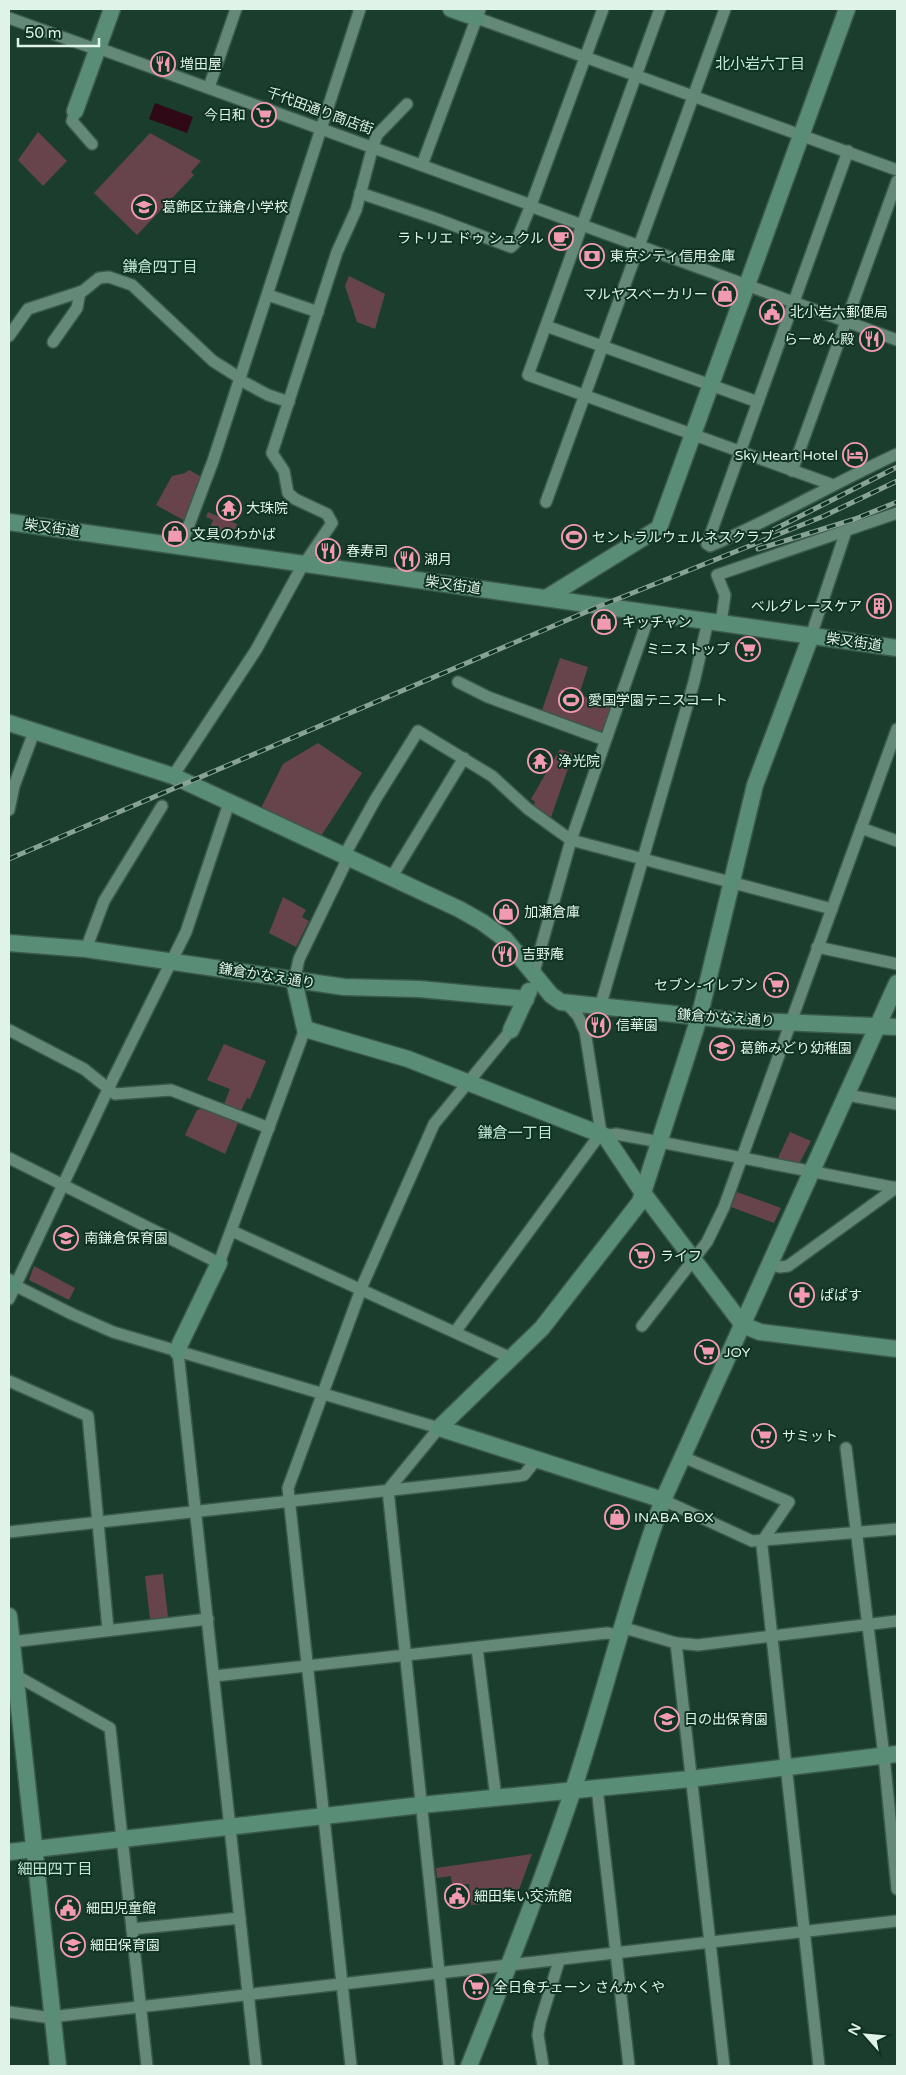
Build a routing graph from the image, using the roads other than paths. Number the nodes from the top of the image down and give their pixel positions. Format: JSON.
{"nodes":[{"id":1,"x":112,"y":9,"type":"edge"},
{"id":2,"x":236,"y":9,"type":"edge"},
{"id":3,"x":360,"y":9,"type":"edge"},
{"id":4,"x":451,"y":9,"type":"edge"},
{"id":5,"x":602,"y":9,"type":"edge"},
{"id":6,"x":660,"y":9,"type":"edge"},
{"id":7,"x":725,"y":9,"type":"edge"},
{"id":8,"x":847,"y":9,"type":"edge"},
{"id":9,"x":478,"y":13,"type":"edge"},
{"id":10,"x":9,"y":18,"type":"edge"},
{"id":11,"x":98,"y":49,"type":"junction"},
{"id":12,"x":585,"y":56,"type":"junction"},
{"id":13,"x":636,"y":75,"type":"junction"},
{"id":14,"x":209,"y":87,"type":"junction"},
{"id":15,"x":694,"y":96,"type":"junction"},
{"id":16,"x":407,"y":104,"type":"dead end"},
{"id":17,"x":75,"y":111,"type":"joint"},
{"id":18,"x":322,"y":129,"type":"junction"},
{"id":19,"x":802,"y":135,"type":"junction"},
{"id":20,"x":92,"y":144,"type":"dead end"},
{"id":21,"x":373,"y":146,"type":"junction"},
{"id":22,"x":848,"y":151,"type":"junction"},
{"id":23,"x":422,"y":165,"type":"junction"},
{"id":24,"x":897,"y":170,"type":"edge"},
{"id":25,"x":897,"y":180,"type":"edge"},
{"id":26,"x":360,"y":193,"type":"junction"},
{"id":27,"x":531,"y":206,"type":"junction"},
{"id":28,"x":582,"y":225,"type":"junction"},
{"id":29,"x":639,"y":246,"type":"junction"},
{"id":30,"x":748,"y":286,"type":"junction"},
{"id":31,"x":80,"y":292,"type":"junction"},
{"id":32,"x":268,"y":295,"type":"junction"},
{"id":33,"x":794,"y":302,"type":"junction"},
{"id":34,"x":318,"y":312,"type":"junction"},
{"id":35,"x":846,"y":321,"type":"junction"},
{"id":36,"x":546,"y":326,"type":"junction"},
{"id":37,"x":9,"y":336,"type":"edge"},
{"id":38,"x":897,"y":340,"type":"edge"},
{"id":39,"x":53,"y":342,"type":"dead end"},
{"id":40,"x":602,"y":347,"type":"junction"},
{"id":41,"x":240,"y":379,"type":"junction"},
{"id":42,"x":710,"y":387,"type":"junction"},
{"id":43,"x":584,"y":396,"type":"junction"},
{"id":44,"x":289,"y":402,"type":"junction"},
{"id":45,"x":758,"y":402,"type":"junction"},
{"id":46,"x":693,"y":435,"type":"junction"},
{"id":47,"x":740,"y":452,"type":"junction"},
{"id":48,"x":897,"y":454,"type":"edge"},
{"id":49,"x":792,"y":471,"type":"junction"},
{"id":50,"x":833,"y":485,"type":"junction"},
{"id":51,"x":546,"y":502,"type":"dead end"},
{"id":52,"x":897,"y":513,"type":"edge"},
{"id":53,"x":9,"y":522,"type":"edge"},
{"id":54,"x":846,"y":531,"type":"junction"},
{"id":55,"x":181,"y":546,"type":"junction"},
{"id":56,"x":304,"y":564,"type":"junction"},
{"id":57,"x":546,"y":598,"type":"junction"},
{"id":58,"x":650,"y":613,"type":"junction"},
{"id":59,"x":714,"y":622,"type":"junction"},
{"id":60,"x":811,"y":636,"type":"junction"},
{"id":61,"x":897,"y":648,"type":"edge"},
{"id":62,"x":458,"y":682,"type":"dead end"},
{"id":63,"x":9,"y":723,"type":"edge"},
{"id":64,"x":897,"y":729,"type":"edge"},
{"id":65,"x":34,"y":732,"type":"junction"},
{"id":66,"x":605,"y":740,"type":"junction"},
{"id":67,"x":464,"y":758,"type":"junction"},
{"id":68,"x":173,"y":776,"type":"junction"},
{"id":69,"x":229,"y":804,"type":"junction"},
{"id":70,"x":162,"y":806,"type":"dead end"},
{"id":71,"x":9,"y":810,"type":"edge"},
{"id":72,"x":861,"y":828,"type":"junction"},
{"id":73,"x":571,"y":840,"type":"junction"},
{"id":74,"x":897,"y":841,"type":"edge"},
{"id":75,"x":346,"y":857,"type":"junction"},
{"id":76,"x":643,"y":860,"type":"junction"},
{"id":77,"x":391,"y":878,"type":"junction"},
{"id":78,"x":731,"y":882,"type":"junction"},
{"id":79,"x":832,"y":909,"type":"junction"},
{"id":80,"x":9,"y":943,"type":"edge"},
{"id":81,"x":817,"y":947,"type":"junction"},
{"id":82,"x":86,"y":949,"type":"junction"},
{"id":83,"x":172,"y":961,"type":"junction"},
{"id":84,"x":897,"y":964,"type":"edge"},
{"id":85,"x":534,"y":972,"type":"junction"},
{"id":86,"x":294,"y":980,"type":"junction"},
{"id":87,"x":897,"y":983,"type":"edge"},
{"id":88,"x":526,"y":999,"type":"junction"},
{"id":89,"x":561,"y":1001,"type":"junction"},
{"id":90,"x":600,"y":1006,"type":"junction"},
{"id":91,"x":699,"y":1018,"type":"junction"},
{"id":92,"x":790,"y":1022,"type":"junction"},
{"id":93,"x":878,"y":1026,"type":"junction"},
{"id":94,"x":897,"y":1027,"type":"edge"},
{"id":95,"x":305,"y":1029,"type":"junction"},
{"id":96,"x":9,"y":1030,"type":"edge"},
{"id":97,"x":511,"y":1030,"type":"joint"},
{"id":98,"x":468,"y":1083,"type":"junction"},
{"id":99,"x":109,"y":1090,"type":"junction"},
{"id":100,"x":847,"y":1095,"type":"junction"},
{"id":101,"x":897,"y":1104,"type":"edge"},
{"id":102,"x":269,"y":1128,"type":"junction"},
{"id":103,"x":603,"y":1134,"type":"junction"},
{"id":104,"x":660,"y":1142,"type":"junction"},
{"id":105,"x":9,"y":1158,"type":"edge"},
{"id":106,"x":742,"y":1158,"type":"junction"},
{"id":107,"x":812,"y":1172,"type":"junction"},
{"id":108,"x":62,"y":1185,"type":"junction"},
{"id":109,"x":897,"y":1188,"type":"edge"},
{"id":110,"x":643,"y":1192,"type":"junction"},
{"id":111,"x":232,"y":1231,"type":"junction"},
{"id":112,"x":693,"y":1259,"type":"junction"},
{"id":113,"x":219,"y":1263,"type":"junction"},
{"id":114,"x":770,"y":1264,"type":"junction"},
{"id":115,"x":11,"y":1289,"type":"edge"},
{"id":116,"x":361,"y":1289,"type":"junction"},
{"id":117,"x":743,"y":1325,"type":"junction"},
{"id":118,"x":642,"y":1326,"type":"dead end"},
{"id":119,"x":455,"y":1332,"type":"junction"},
{"id":120,"x":897,"y":1349,"type":"edge"},
{"id":121,"x":178,"y":1352,"type":"junction"},
{"id":122,"x":511,"y":1358,"type":"junction"},
{"id":123,"x":9,"y":1381,"type":"edge"},
{"id":124,"x":323,"y":1394,"type":"junction"},
{"id":125,"x":439,"y":1428,"type":"junction"},
{"id":126,"x":846,"y":1448,"type":"dead end"},
{"id":127,"x":683,"y":1457,"type":"junction"},
{"id":128,"x":536,"y":1460,"type":"junction"},
{"id":129,"x":388,"y":1490,"type":"junction"},
{"id":130,"x":663,"y":1500,"type":"junction"},
{"id":131,"x":289,"y":1501,"type":"junction"},
{"id":132,"x":196,"y":1511,"type":"junction"},
{"id":133,"x":98,"y":1522,"type":"junction"},
{"id":134,"x":897,"y":1529,"type":"edge"},
{"id":135,"x":9,"y":1532,"type":"edge"},
{"id":136,"x":857,"y":1532,"type":"junction"},
{"id":137,"x":762,"y":1540,"type":"junction"},
{"id":138,"x":9,"y":1616,"type":"edge"},
{"id":139,"x":208,"y":1619,"type":"junction"},
{"id":140,"x":897,"y":1621,"type":"edge"},
{"id":141,"x":867,"y":1624,"type":"junction"},
{"id":142,"x":108,"y":1630,"type":"junction"},
{"id":143,"x":619,"y":1631,"type":"junction"},
{"id":144,"x":772,"y":1637,"type":"junction"},
{"id":145,"x":11,"y":1642,"type":"junction"},
{"id":146,"x":676,"y":1643,"type":"junction"},
{"id":147,"x":478,"y":1648,"type":"junction"},
{"id":148,"x":405,"y":1655,"type":"junction"},
{"id":149,"x":308,"y":1666,"type":"junction"},
{"id":150,"x":15,"y":1675,"type":"junction"},
{"id":151,"x":215,"y":1676,"type":"junction"},
{"id":152,"x":13,"y":1700,"type":"edge"},
{"id":153,"x":890,"y":1755,"type":"edge"},
{"id":154,"x":786,"y":1767,"type":"junction"},
{"id":155,"x":690,"y":1779,"type":"junction"},
{"id":156,"x":597,"y":1788,"type":"junction"},
{"id":157,"x":572,"y":1791,"type":"junction"},
{"id":158,"x":496,"y":1798,"type":"junction"},
{"id":159,"x":421,"y":1805,"type":"junction"},
{"id":160,"x":323,"y":1817,"type":"junction"},
{"id":161,"x":231,"y":1826,"type":"junction"},
{"id":162,"x":122,"y":1838,"type":"junction"},
{"id":163,"x":34,"y":1849,"type":"junction"},
{"id":164,"x":9,"y":1852,"type":"edge"},
{"id":165,"x":897,"y":1889,"type":"edge"},
{"id":166,"x":240,"y":1918,"type":"junction"},
{"id":167,"x":897,"y":1921,"type":"edge"},
{"id":168,"x":132,"y":1929,"type":"junction"},
{"id":169,"x":806,"y":1932,"type":"junction"},
{"id":170,"x":711,"y":1943,"type":"junction"},
{"id":171,"x":616,"y":1954,"type":"junction"},
{"id":172,"x":559,"y":1961,"type":"junction"},
{"id":173,"x":508,"y":1967,"type":"junction"},
{"id":174,"x":439,"y":1974,"type":"junction"},
{"id":175,"x":342,"y":1984,"type":"junction"},
{"id":176,"x":248,"y":1995,"type":"junction"},
{"id":177,"x":141,"y":2007,"type":"junction"},
{"id":178,"x":9,"y":2012,"type":"edge"},
{"id":179,"x":52,"y":2017,"type":"junction"},
{"id":180,"x":58,"y":2066,"type":"edge"},
{"id":181,"x":147,"y":2066,"type":"edge"},
{"id":182,"x":256,"y":2066,"type":"edge"},
{"id":183,"x":351,"y":2066,"type":"edge"},
{"id":184,"x":449,"y":2066,"type":"edge"},
{"id":185,"x":469,"y":2066,"type":"edge"},
{"id":186,"x":543,"y":2066,"type":"edge"},
{"id":187,"x":628,"y":2066,"type":"edge"},
{"id":188,"x":724,"y":2066,"type":"edge"},
{"id":189,"x":819,"y":2066,"type":"edge"}],
"edges":[{"from":1,"to":11,"type":"street"},
{"from":2,"to":14,"type":"street"},
{"from":3,"to":18,"type":"street"},
{"from":4,"to":9,"type":"street"},
{"from":5,"to":12,"type":"street"},
{"from":6,"to":13,"type":"street"},
{"from":7,"to":15,"type":"street"},
{"from":8,"to":19,"type":"street"},
{"from":9,"to":12,"type":"street"},
{"from":9,"to":23,"type":"street"},
{"from":10,"to":11,"type":"street","name":"千代田通り商店街"},
{"from":11,"to":14,"type":"street","name":"千代田通り商店街"},
{"from":11,"to":17,"type":"street"},
{"from":12,"to":13,"type":"street"},
{"from":12,"to":27,"type":"street"},
{"from":13,"to":15,"type":"street"},
{"from":13,"to":28,"type":"street"},
{"from":14,"to":18,"type":"street","name":"千代田通り商店街"},
{"from":15,"to":19,"type":"street"},
{"from":15,"to":29,"type":"street"},
{"from":16,"to":21,"type":"street"},
{"from":17,"to":20,"type":"street"},
{"from":18,"to":21,"type":"street","name":"千代田通り商店街"},
{"from":18,"to":32,"type":"street"},
{"from":19,"to":22,"type":"street"},
{"from":19,"to":30,"type":"street"},
{"from":21,"to":23,"type":"street","name":"千代田通り商店街"},
{"from":21,"to":26,"type":"street"},
{"from":22,"to":24,"type":"street"},
{"from":22,"to":33,"type":"street"},
{"from":23,"to":27,"type":"street","name":"千代田通り商店街"},
{"from":25,"to":35,"type":"street"},
{"from":26,"to":27,"type":"street"},
{"from":26,"to":34,"type":"street"},
{"from":27,"to":28,"type":"street","name":"千代田通り商店街"},
{"from":28,"to":29,"type":"street","name":"千代田通り商店街"},
{"from":28,"to":36,"type":"street"},
{"from":29,"to":30,"type":"street","name":"千代田通り商店街"},
{"from":29,"to":40,"type":"street"},
{"from":30,"to":33,"type":"street","name":"千代田通り商店街"},
{"from":30,"to":42,"type":"street"},
{"from":31,"to":37,"type":"street"},
{"from":31,"to":39,"type":"street"},
{"from":31,"to":41,"type":"street"},
{"from":32,"to":34,"type":"street"},
{"from":32,"to":41,"type":"street"},
{"from":33,"to":35,"type":"street","name":"千代田通り商店街"},
{"from":33,"to":45,"type":"street"},
{"from":34,"to":44,"type":"street"},
{"from":35,"to":38,"type":"street","name":"千代田通り商店街"},
{"from":35,"to":49,"type":"street"},
{"from":36,"to":40,"type":"street"},
{"from":36,"to":43,"type":"street"},
{"from":40,"to":42,"type":"street"},
{"from":40,"to":43,"type":"street"},
{"from":41,"to":44,"type":"street"},
{"from":41,"to":55,"type":"street"},
{"from":42,"to":45,"type":"street"},
{"from":42,"to":46,"type":"street"},
{"from":43,"to":46,"type":"street"},
{"from":43,"to":51,"type":"street"},
{"from":44,"to":56,"type":"street"},
{"from":45,"to":47,"type":"street"},
{"from":46,"to":47,"type":"street"},
{"from":46,"to":57,"type":"street"},
{"from":47,"to":49,"type":"street"},
{"from":47,"to":50,"type":"street"},
{"from":48,"to":50,"type":"street"},
{"from":49,"to":50,"type":"street"},
{"from":52,"to":54,"type":"street"},
{"from":53,"to":55,"type":"street","name":"柴又街道"},
{"from":54,"to":59,"type":"street"},
{"from":54,"to":60,"type":"street"},
{"from":55,"to":56,"type":"street","name":"柴又街道"},
{"from":56,"to":57,"type":"street","name":"柴又街道"},
{"from":56,"to":68,"type":"street"},
{"from":57,"to":58,"type":"street","name":"柴又街道"},
{"from":58,"to":59,"type":"street","name":"柴又街道"},
{"from":58,"to":66,"type":"street"},
{"from":59,"to":60,"type":"street","name":"柴又街道"},
{"from":59,"to":76,"type":"street"},
{"from":60,"to":61,"type":"street","name":"柴又街道"},
{"from":60,"to":78,"type":"street"},
{"from":62,"to":66,"type":"street"},
{"from":63,"to":65,"type":"street"},
{"from":64,"to":72,"type":"street"},
{"from":65,"to":68,"type":"street"},
{"from":65,"to":71,"type":"street"},
{"from":66,"to":73,"type":"street"},
{"from":67,"to":73,"type":"street"},
{"from":67,"to":75,"type":"street"},
{"from":67,"to":77,"type":"street"},
{"from":68,"to":69,"type":"street"},
{"from":69,"to":75,"type":"street"},
{"from":69,"to":83,"type":"street"},
{"from":70,"to":82,"type":"street"},
{"from":72,"to":74,"type":"street"},
{"from":72,"to":79,"type":"street"},
{"from":73,"to":76,"type":"street"},
{"from":73,"to":85,"type":"street"},
{"from":75,"to":77,"type":"street"},
{"from":75,"to":86,"type":"street"},
{"from":76,"to":78,"type":"street"},
{"from":76,"to":90,"type":"street"},
{"from":77,"to":85,"type":"street"},
{"from":78,"to":79,"type":"street"},
{"from":78,"to":91,"type":"street"},
{"from":79,"to":81,"type":"street"},
{"from":80,"to":82,"type":"street","name":"鎌倉かなえ通り"},
{"from":81,"to":84,"type":"street"},
{"from":81,"to":92,"type":"street"},
{"from":82,"to":83,"type":"street","name":"鎌倉かなえ通り"},
{"from":83,"to":86,"type":"street","name":"鎌倉かなえ通り"},
{"from":83,"to":99,"type":"street"},
{"from":85,"to":88,"type":"street"},
{"from":85,"to":89,"type":"street"},
{"from":86,"to":88,"type":"street","name":"鎌倉かなえ通り"},
{"from":86,"to":95,"type":"street"},
{"from":87,"to":93,"type":"street"},
{"from":88,"to":97,"type":"street"},
{"from":89,"to":90,"type":"street","name":"鎌倉かなえ通り"},
{"from":89,"to":103,"type":"street"},
{"from":90,"to":91,"type":"street","name":"鎌倉かなえ通り"},
{"from":91,"to":92,"type":"street","name":"鎌倉かなえ通り"},
{"from":91,"to":104,"type":"street"},
{"from":92,"to":93,"type":"street","name":"鎌倉かなえ通り"},
{"from":92,"to":106,"type":"street"},
{"from":93,"to":94,"type":"street","name":"鎌倉かなえ通り"},
{"from":93,"to":100,"type":"street"},
{"from":95,"to":98,"type":"street"},
{"from":95,"to":102,"type":"street"},
{"from":96,"to":99,"type":"street"},
{"from":97,"to":98,"type":"street"},
{"from":98,"to":103,"type":"street"},
{"from":98,"to":116,"type":"street"},
{"from":99,"to":102,"type":"street"},
{"from":99,"to":108,"type":"street"},
{"from":100,"to":101,"type":"street"},
{"from":100,"to":107,"type":"street"},
{"from":102,"to":111,"type":"street"},
{"from":103,"to":104,"type":"street"},
{"from":103,"to":110,"type":"street"},
{"from":103,"to":119,"type":"street"},
{"from":104,"to":106,"type":"street"},
{"from":104,"to":110,"type":"street"},
{"from":105,"to":108,"type":"street"},
{"from":106,"to":107,"type":"street"},
{"from":106,"to":112,"type":"street"},
{"from":107,"to":109,"type":"street"},
{"from":107,"to":114,"type":"street"},
{"from":108,"to":113,"type":"street"},
{"from":108,"to":115,"type":"street"},
{"from":109,"to":114,"type":"street"},
{"from":110,"to":112,"type":"street"},
{"from":110,"to":122,"type":"street"},
{"from":111,"to":113,"type":"street"},
{"from":111,"to":116,"type":"street"},
{"from":112,"to":117,"type":"street"},
{"from":112,"to":118,"type":"street"},
{"from":113,"to":121,"type":"street"},
{"from":114,"to":117,"type":"street"},
{"from":115,"to":121,"type":"street"},
{"from":116,"to":119,"type":"street"},
{"from":116,"to":124,"type":"street"},
{"from":117,"to":120,"type":"street"},
{"from":117,"to":127,"type":"street"},
{"from":119,"to":122,"type":"street"},
{"from":121,"to":124,"type":"street"},
{"from":121,"to":132,"type":"street"},
{"from":122,"to":125,"type":"street"},
{"from":123,"to":133,"type":"street"},
{"from":124,"to":125,"type":"street"},
{"from":124,"to":131,"type":"street"},
{"from":125,"to":128,"type":"street"},
{"from":125,"to":129,"type":"street"},
{"from":126,"to":136,"type":"street"},
{"from":127,"to":130,"type":"street"},
{"from":127,"to":137,"type":"street"},
{"from":128,"to":129,"type":"street"},
{"from":128,"to":130,"type":"street"},
{"from":129,"to":131,"type":"street"},
{"from":129,"to":148,"type":"street"},
{"from":130,"to":137,"type":"street"},
{"from":130,"to":143,"type":"street"},
{"from":131,"to":132,"type":"street"},
{"from":131,"to":149,"type":"street"},
{"from":132,"to":133,"type":"street"},
{"from":132,"to":139,"type":"street"},
{"from":133,"to":135,"type":"street"},
{"from":133,"to":142,"type":"street"},
{"from":134,"to":136,"type":"street"},
{"from":136,"to":137,"type":"street"},
{"from":136,"to":141,"type":"street"},
{"from":137,"to":144,"type":"street"},
{"from":138,"to":145,"type":"street"},
{"from":139,"to":142,"type":"street"},
{"from":139,"to":151,"type":"street"},
{"from":140,"to":141,"type":"street"},
{"from":141,"to":144,"type":"street"},
{"from":141,"to":153,"type":"street"},
{"from":142,"to":145,"type":"street"},
{"from":143,"to":146,"type":"street"},
{"from":143,"to":147,"type":"street"},
{"from":143,"to":157,"type":"street"},
{"from":144,"to":146,"type":"street"},
{"from":144,"to":154,"type":"street"},
{"from":145,"to":150,"type":"street"},
{"from":146,"to":155,"type":"street"},
{"from":147,"to":148,"type":"street"},
{"from":147,"to":158,"type":"street"},
{"from":148,"to":149,"type":"street"},
{"from":148,"to":159,"type":"street"},
{"from":149,"to":151,"type":"street"},
{"from":149,"to":160,"type":"street"},
{"from":150,"to":152,"type":"street"},
{"from":150,"to":162,"type":"street"},
{"from":151,"to":161,"type":"street"},
{"from":152,"to":163,"type":"street"},
{"from":153,"to":154,"type":"street"},
{"from":153,"to":165,"type":"street"},
{"from":154,"to":155,"type":"street"},
{"from":154,"to":169,"type":"street"},
{"from":155,"to":156,"type":"street"},
{"from":155,"to":170,"type":"street"},
{"from":156,"to":157,"type":"street"},
{"from":156,"to":171,"type":"street"},
{"from":157,"to":158,"type":"street"},
{"from":157,"to":173,"type":"street"},
{"from":158,"to":159,"type":"street"},
{"from":159,"to":160,"type":"street"},
{"from":159,"to":174,"type":"street"},
{"from":160,"to":161,"type":"street"},
{"from":160,"to":175,"type":"street"},
{"from":161,"to":162,"type":"street"},
{"from":161,"to":166,"type":"street"},
{"from":162,"to":163,"type":"street"},
{"from":162,"to":168,"type":"street"},
{"from":163,"to":164,"type":"street"},
{"from":163,"to":179,"type":"street"},
{"from":166,"to":168,"type":"street"},
{"from":166,"to":176,"type":"street"},
{"from":167,"to":169,"type":"street"},
{"from":168,"to":177,"type":"street"},
{"from":169,"to":170,"type":"street"},
{"from":169,"to":189,"type":"street"},
{"from":170,"to":171,"type":"street"},
{"from":170,"to":188,"type":"street"},
{"from":171,"to":172,"type":"street"},
{"from":171,"to":187,"type":"street"},
{"from":172,"to":173,"type":"street"},
{"from":172,"to":186,"type":"street"},
{"from":173,"to":174,"type":"street"},
{"from":173,"to":185,"type":"street"},
{"from":174,"to":175,"type":"street"},
{"from":174,"to":184,"type":"street"},
{"from":175,"to":176,"type":"street"},
{"from":175,"to":183,"type":"street"},
{"from":176,"to":177,"type":"street"},
{"from":176,"to":182,"type":"street"},
{"from":177,"to":179,"type":"street"},
{"from":177,"to":181,"type":"street"},
{"from":178,"to":179,"type":"street"},
{"from":179,"to":180,"type":"street"}]}
